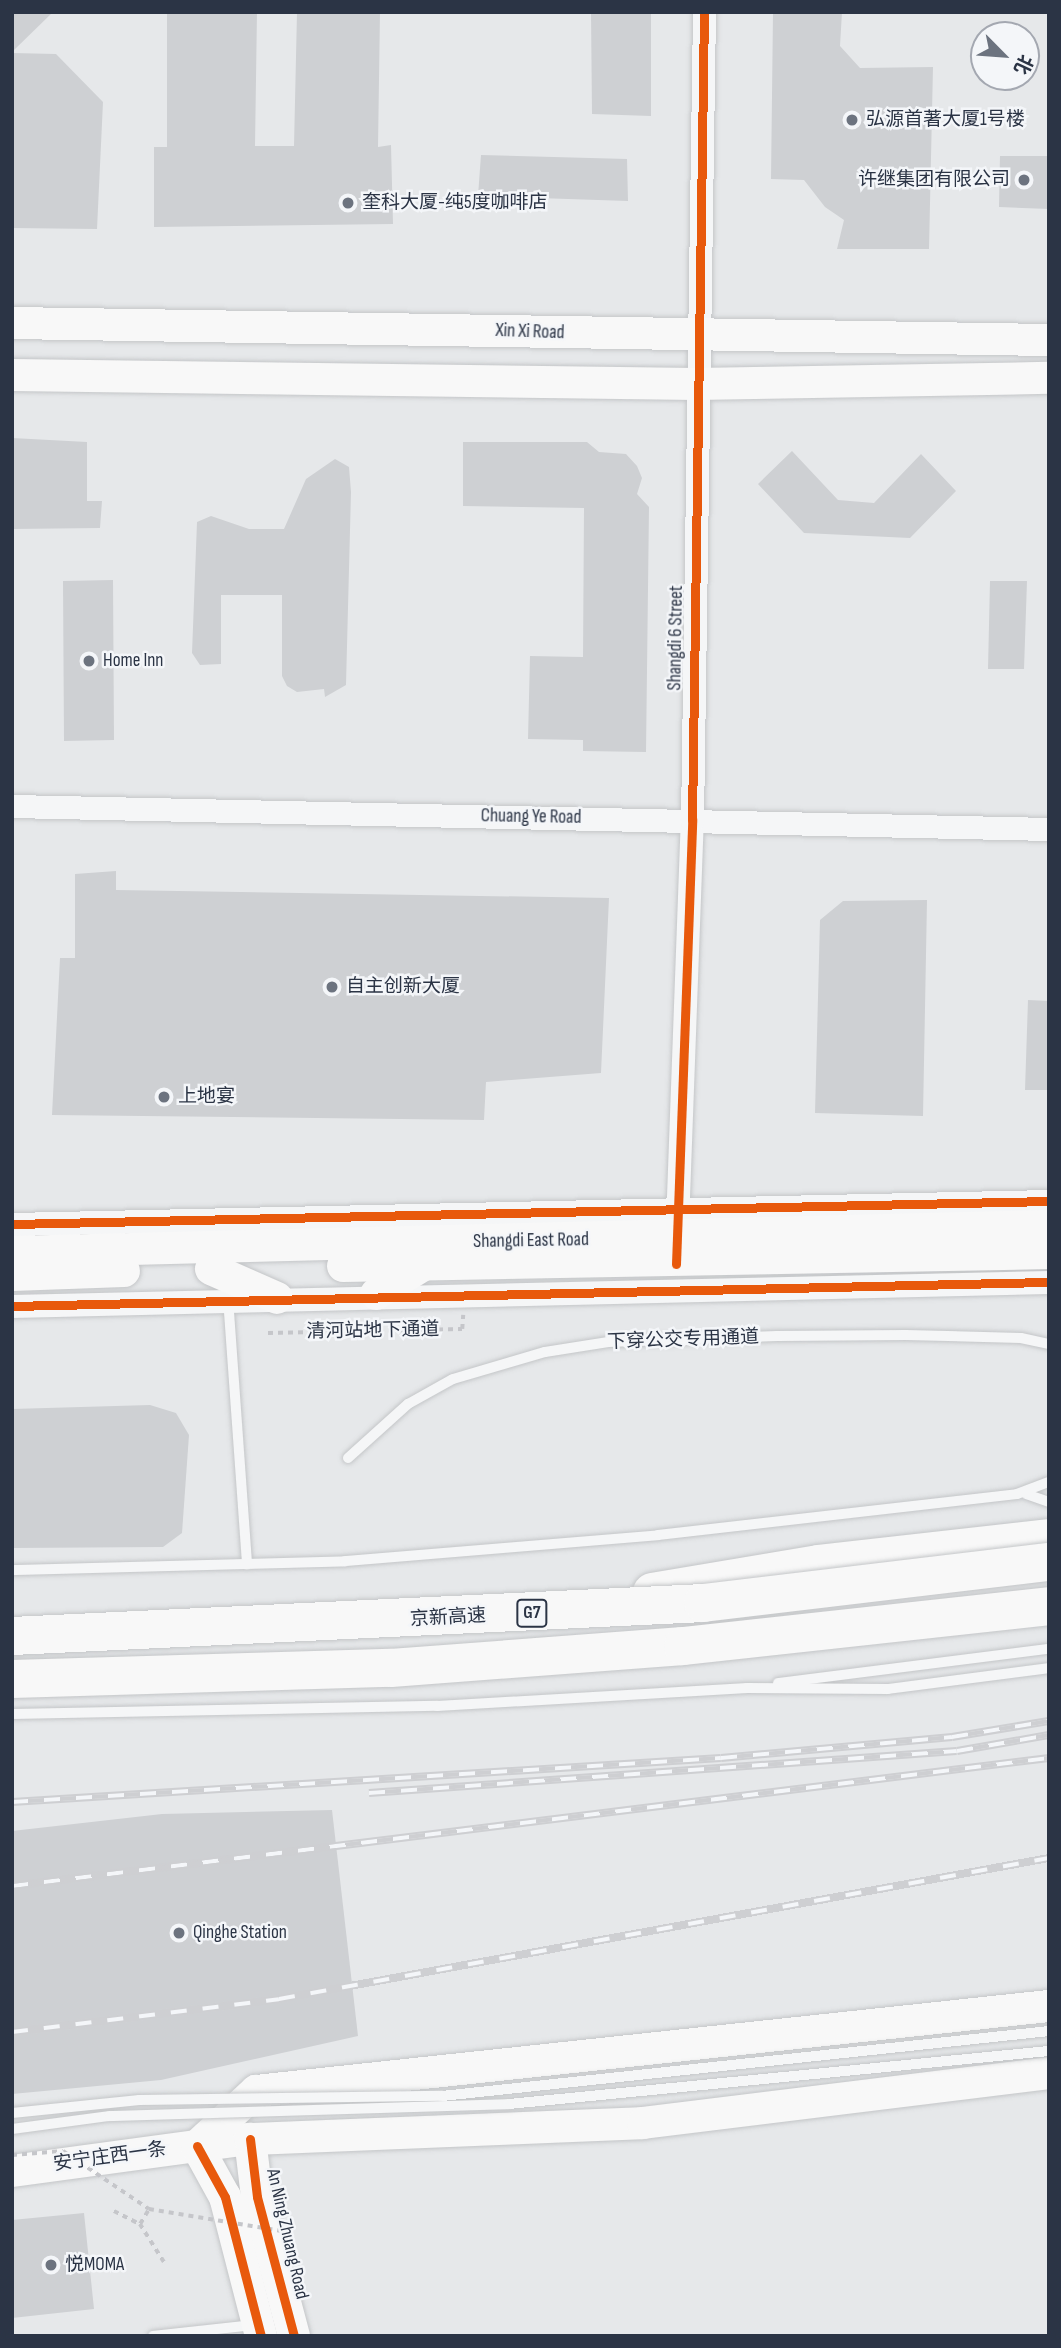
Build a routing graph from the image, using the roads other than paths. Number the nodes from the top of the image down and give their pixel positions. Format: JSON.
{"nodes":[{"id":1,"x":704,"y":12,"type":"edge"},
{"id":2,"x":12,"y":323,"type":"edge"},
{"id":3,"x":696,"y":338,"type":"junction"},
{"id":4,"x":1049,"y":340,"type":"edge"},
{"id":5,"x":12,"y":375,"type":"edge"},
{"id":6,"x":1049,"y":377,"type":"edge"},
{"id":7,"x":696,"y":384,"type":"junction"},
{"id":8,"x":12,"y":806,"type":"edge"},
{"id":9,"x":692,"y":820,"type":"junction"},
{"id":10,"x":1049,"y":829,"type":"edge"},
{"id":11,"x":1049,"y":1201,"type":"edge"},
{"id":12,"x":12,"y":1224,"type":"edge"},
{"id":13,"x":1049,"y":1226,"type":"edge"},
{"id":14,"x":676,"y":1236,"type":"junction"},
{"id":15,"x":723,"y":1247,"type":"junction"},
{"id":16,"x":12,"y":1252,"type":"edge"},
{"id":17,"x":1049,"y":1253,"type":"edge"},
{"id":18,"x":423,"y":1265,"type":"junction"},
{"id":19,"x":211,"y":1269,"type":"junction"},
{"id":20,"x":12,"y":1275,"type":"edge"},
{"id":21,"x":1049,"y":1282,"type":"edge"},
{"id":22,"x":376,"y":1294,"type":"junction"},
{"id":23,"x":277,"y":1297,"type":"junction"},
{"id":24,"x":228,"y":1298,"type":"junction"},
{"id":25,"x":12,"y":1306,"type":"edge"},
{"id":26,"x":1049,"y":1344,"type":"edge"},
{"id":27,"x":348,"y":1458,"type":"dead end"},
{"id":28,"x":1049,"y":1482,"type":"edge"},
{"id":29,"x":1024,"y":1493,"type":"junction"},
{"id":30,"x":1049,"y":1502,"type":"edge"},
{"id":31,"x":1049,"y":1538,"type":"edge"},
{"id":32,"x":1049,"y":1562,"type":"edge"},
{"id":33,"x":247,"y":1564,"type":"junction"},
{"id":34,"x":12,"y":1570,"type":"edge"},
{"id":35,"x":1049,"y":1606,"type":"edge"},
{"id":36,"x":546,"y":1613,"type":"junction"},
{"id":37,"x":12,"y":1636,"type":"edge"},
{"id":38,"x":1049,"y":1648,"type":"edge"},
{"id":39,"x":1049,"y":1668,"type":"edge"},
{"id":40,"x":12,"y":1679,"type":"edge"},
{"id":41,"x":747,"y":1688,"type":"junction"},
{"id":42,"x":12,"y":1714,"type":"edge"},
{"id":43,"x":1049,"y":2006,"type":"edge"},
{"id":44,"x":1049,"y":2031,"type":"edge"},
{"id":45,"x":1049,"y":2051,"type":"edge"},
{"id":46,"x":1049,"y":2073,"type":"edge"},
{"id":47,"x":12,"y":2113,"type":"edge"},
{"id":48,"x":12,"y":2129,"type":"edge"},
{"id":49,"x":250,"y":2139,"type":"junction"},
{"id":50,"x":197,"y":2146,"type":"junction"},
{"id":51,"x":12,"y":2171,"type":"edge"},
{"id":52,"x":260,"y":2330,"type":"edge"},
{"id":53,"x":153,"y":2336,"type":"edge"},
{"id":54,"x":294,"y":2336,"type":"edge"}],
"edges":[{"from":1,"to":3,"type":"street","name":"Shangdi 6 Street"},
{"from":2,"to":3,"type":"main road","name":"Xin Xi Road"},
{"from":3,"to":4,"type":"main road","name":"Xin Xi Road"},
{"from":3,"to":7,"type":"street","name":"Shangdi 6 Street"},
{"from":5,"to":7,"type":"main road"},
{"from":6,"to":7,"type":"main road"},
{"from":7,"to":9,"type":"street","name":"Shangdi 6 Street"},
{"from":8,"to":9,"type":"street","name":"Chuang Ye Road"},
{"from":9,"to":10,"type":"street","name":"Chuang Ye Road"},
{"from":9,"to":14,"type":"street","name":"Shangdi 6 Street"},
{"from":11,"to":15,"type":"street"},
{"from":12,"to":14,"type":"street"},
{"from":13,"to":15,"type":"main road","name":"Shangdi East Road"},
{"from":14,"to":15,"type":"main road","name":"Shangdi East Road"},
{"from":14,"to":16,"type":"main road","name":"Shangdi East Road"},
{"from":14,"to":18,"type":"main road","name":"Shangdi East Road"},
{"from":15,"to":17,"type":"main road","name":"Shangdi East Road"},
{"from":15,"to":21,"type":"street"},
{"from":15,"to":22,"type":"street"},
{"from":18,"to":19,"type":"main road","name":"Shangdi East Road"},
{"from":18,"to":22,"type":"main road"},
{"from":19,"to":20,"type":"main road","name":"Shangdi East Road"},
{"from":19,"to":23,"type":"main road"},
{"from":22,"to":23,"type":"street"},
{"from":23,"to":24,"type":"street"},
{"from":24,"to":25,"type":"street"},
{"from":24,"to":33,"type":"lane"},
{"from":26,"to":27,"type":"lane","name":"下穿公交专用通道"},
{"from":28,"to":29,"type":"lane"},
{"from":29,"to":30,"type":"lane"},
{"from":29,"to":33,"type":"lane"},
{"from":31,"to":36,"type":"highway","bridge":true},
{"from":32,"to":36,"type":"highway","name":"京新高速","number":"G7","bridge":true},
{"from":33,"to":34,"type":"lane"},
{"from":35,"to":40,"type":"highway","number":"G7","bridge":true},
{"from":36,"to":37,"type":"highway","name":"京新高速","number":"G7","bridge":true},
{"from":38,"to":41,"type":"lane"},
{"from":39,"to":41,"type":"lane"},
{"from":41,"to":42,"type":"lane"},
{"from":43,"to":50,"type":"main road"},
{"from":44,"to":47,"type":"lane","bridge":true},
{"from":45,"to":48,"type":"lane","bridge":true},
{"from":46,"to":49,"type":"main road","name":"安宁庄西一条"},
{"from":49,"to":50,"type":"main road","name":"安宁庄西一条"},
{"from":49,"to":54,"type":"main road","name":"An Ning Zhuang Road"},
{"from":50,"to":51,"type":"main road","name":"安宁庄西一条"},
{"from":50,"to":52,"type":"main road"},
{"from":52,"to":53,"type":"lane"}]}
